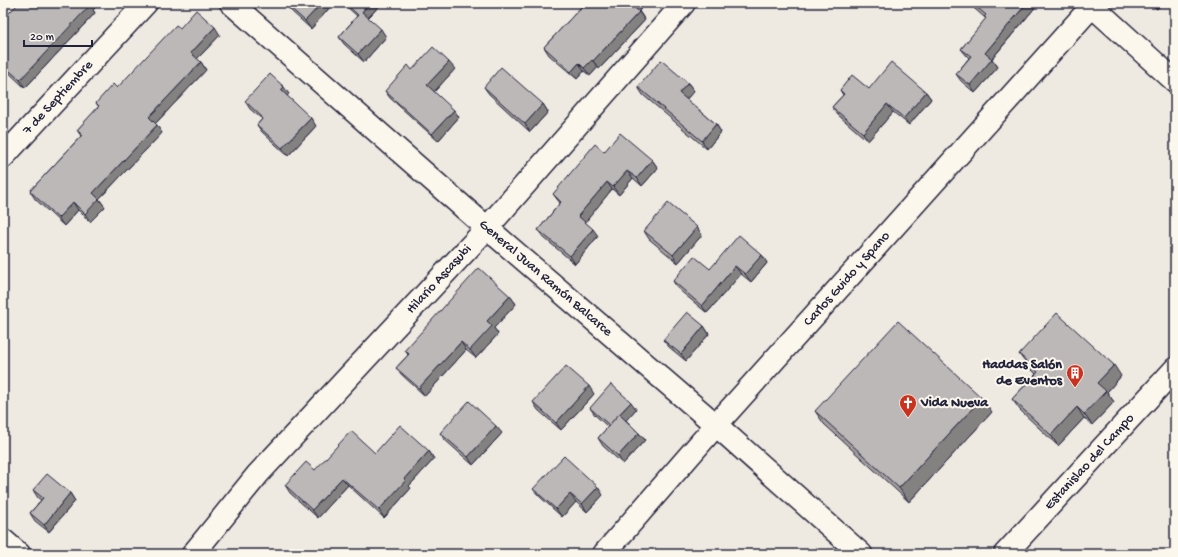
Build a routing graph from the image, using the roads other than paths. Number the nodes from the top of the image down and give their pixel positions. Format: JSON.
{"nodes":[{"id":1,"x":146,"y":3,"type":"edge"},
{"id":2,"x":231,"y":3,"type":"edge"},
{"id":3,"x":684,"y":3,"type":"edge"},
{"id":4,"x":1090,"y":4,"type":"edge"},
{"id":5,"x":1175,"y":81,"type":"edge"},
{"id":6,"x":3,"y":157,"type":"edge"},
{"id":7,"x":487,"y":228,"type":"junction"},
{"id":8,"x":1175,"y":369,"type":"edge"},
{"id":9,"x":716,"y":426,"type":"junction"},
{"id":10,"x":3,"y":540,"type":"edge"},
{"id":11,"x":19,"y":554,"type":"edge"},
{"id":12,"x":193,"y":554,"type":"edge"},
{"id":13,"x":604,"y":554,"type":"edge"},
{"id":14,"x":861,"y":554,"type":"edge"},
{"id":15,"x":1005,"y":554,"type":"edge"}],
"edges":[{"from":1,"to":6,"type":"street","name":"7 de Septiembre"},
{"from":2,"to":7,"type":"street","name":"General Juan Ramón Balcarce"},
{"from":3,"to":7,"type":"street","name":"Hilario Ascasubi"},
{"from":4,"to":5,"type":"street"},
{"from":4,"to":9,"type":"street","name":"Carlos Guido y Spano"},
{"from":7,"to":9,"type":"street","name":"General Juan Ramón Balcarce"},
{"from":7,"to":12,"type":"street","name":"Hilario Ascasubi"},
{"from":8,"to":15,"type":"street","name":"Estanislao del Campo"},
{"from":9,"to":13,"type":"street","name":"Carlos Guido y Spano"},
{"from":9,"to":14,"type":"street","name":"General Juan Ramón Balcarce"},
{"from":10,"to":11,"type":"street"}]}
